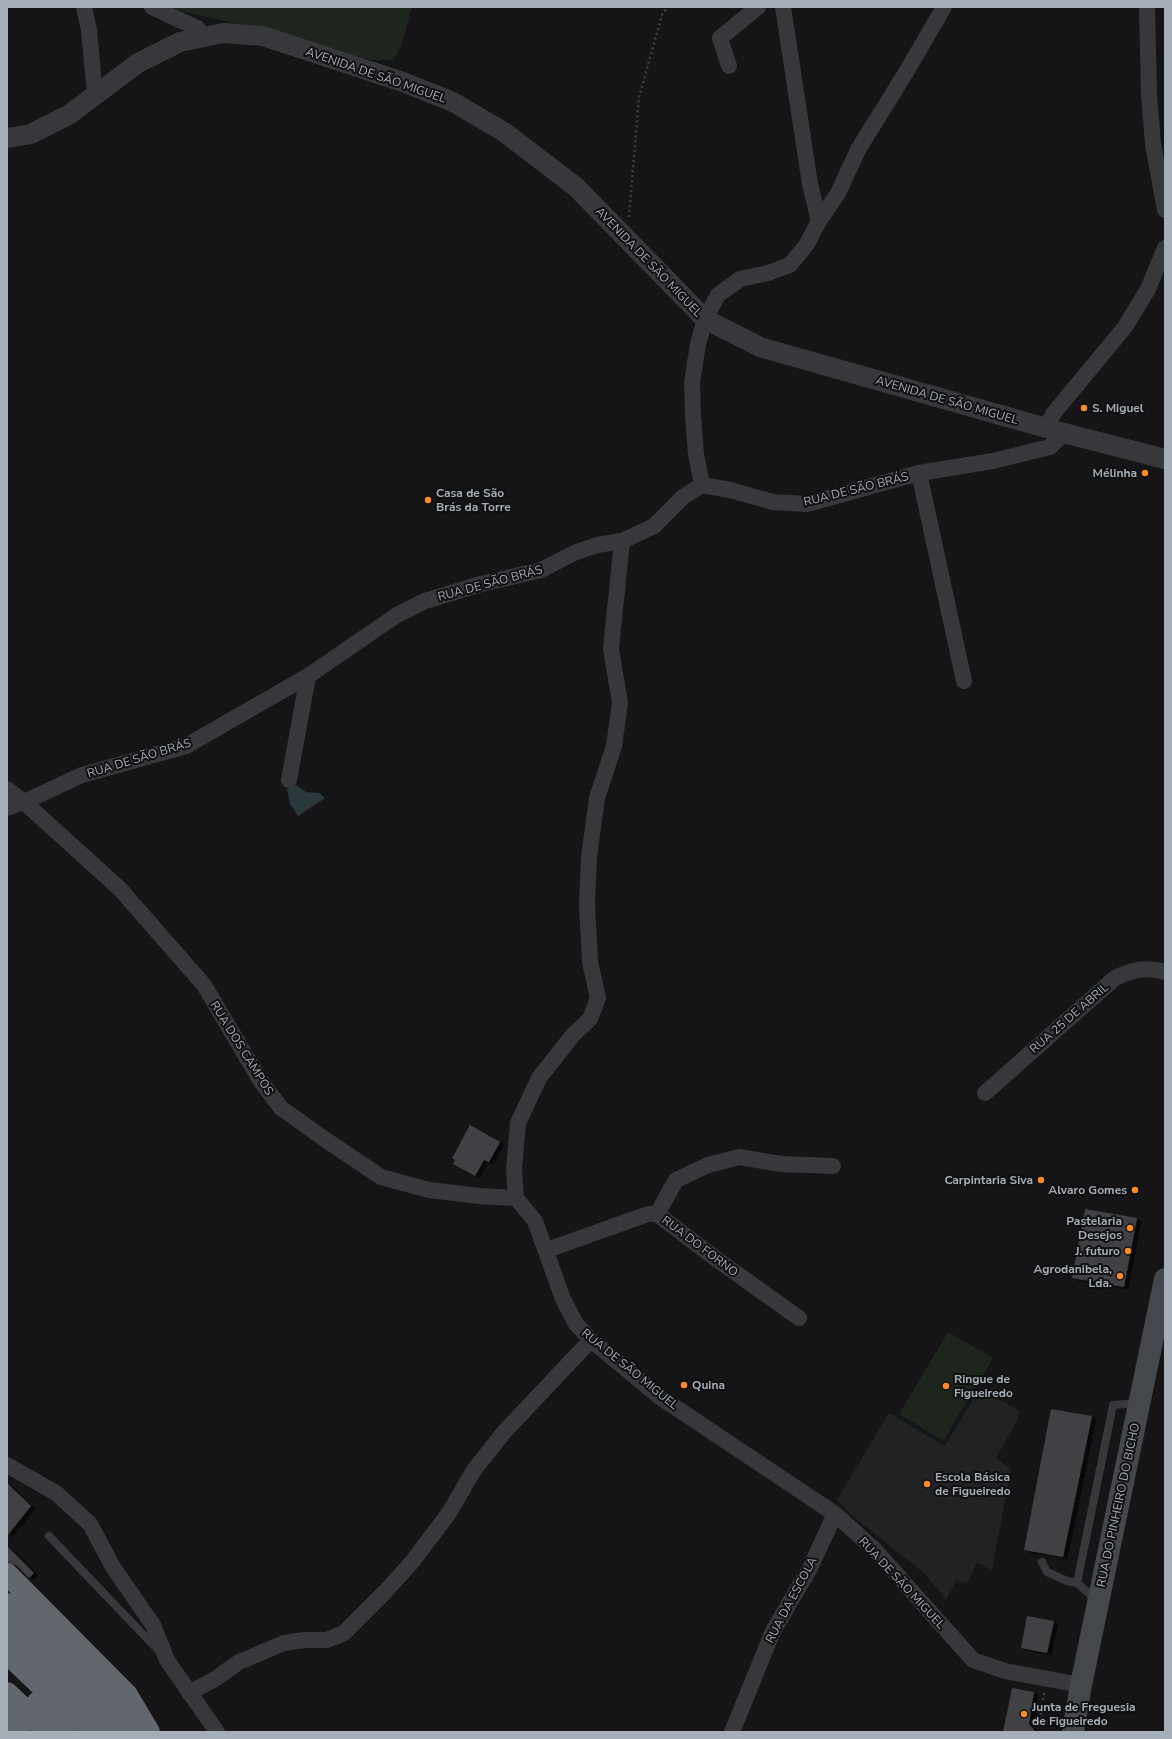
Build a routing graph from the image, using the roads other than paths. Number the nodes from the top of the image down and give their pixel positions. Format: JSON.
{"nodes":[{"id":1,"x":84,"y":7,"type":"edge"},
{"id":2,"x":152,"y":7,"type":"edge"},
{"id":3,"x":758,"y":7,"type":"edge"},
{"id":4,"x":783,"y":7,"type":"edge"},
{"id":5,"x":944,"y":7,"type":"edge"},
{"id":6,"x":1147,"y":7,"type":"edge"},
{"id":7,"x":205,"y":37,"type":"junction"},
{"id":8,"x":729,"y":66,"type":"dead end"},
{"id":9,"x":95,"y":95,"type":"junction"},
{"id":10,"x":7,"y":138,"type":"edge"},
{"id":11,"x":1165,"y":210,"type":"edge"},
{"id":12,"x":819,"y":221,"type":"junction"},
{"id":13,"x":1165,"y":248,"type":"edge"},
{"id":14,"x":705,"y":319,"type":"junction"},
{"id":15,"x":1055,"y":431,"type":"junction"},
{"id":16,"x":1165,"y":459,"type":"edge"},
{"id":17,"x":919,"y":472,"type":"junction"},
{"id":18,"x":702,"y":485,"type":"junction"},
{"id":19,"x":622,"y":541,"type":"junction"},
{"id":20,"x":308,"y":676,"type":"junction"},
{"id":21,"x":964,"y":681,"type":"dead end"},
{"id":22,"x":289,"y":780,"type":"dead end"},
{"id":23,"x":7,"y":789,"type":"edge"},
{"id":24,"x":24,"y":802,"type":"junction"},
{"id":25,"x":7,"y":808,"type":"edge"},
{"id":26,"x":1165,"y":972,"type":"edge"},
{"id":27,"x":985,"y":1093,"type":"dead end"},
{"id":28,"x":833,"y":1166,"type":"dead end"},
{"id":29,"x":516,"y":1198,"type":"junction"},
{"id":30,"x":657,"y":1214,"type":"junction"},
{"id":31,"x":547,"y":1250,"type":"junction"},
{"id":32,"x":1165,"y":1278,"type":"edge"},
{"id":33,"x":799,"y":1318,"type":"dead end"},
{"id":34,"x":591,"y":1340,"type":"junction"},
{"id":35,"x":1139,"y":1402,"type":"junction"},
{"id":36,"x":7,"y":1465,"type":"edge"},
{"id":37,"x":835,"y":1514,"type":"junction"},
{"id":38,"x":49,"y":1536,"type":"dead end"},
{"id":39,"x":1042,"y":1562,"type":"dead end"},
{"id":40,"x":7,"y":1574,"type":"edge"},
{"id":41,"x":1077,"y":1583,"type":"junction"},
{"id":42,"x":1098,"y":1602,"type":"junction"},
{"id":43,"x":7,"y":1604,"type":"edge"},
{"id":44,"x":7,"y":1628,"type":"edge"},
{"id":45,"x":7,"y":1654,"type":"edge"},
{"id":46,"x":167,"y":1660,"type":"junction"},
{"id":47,"x":7,"y":1671,"type":"edge"},
{"id":48,"x":1081,"y":1685,"type":"junction"},
{"id":49,"x":7,"y":1693,"type":"edge"},
{"id":50,"x":189,"y":1693,"type":"junction"},
{"id":51,"x":7,"y":1714,"type":"edge"},
{"id":52,"x":7,"y":1726,"type":"edge"},
{"id":53,"x":1074,"y":1730,"type":"edge"},
{"id":54,"x":14,"y":1732,"type":"edge"},
{"id":55,"x":18,"y":1732,"type":"edge"},
{"id":56,"x":48,"y":1732,"type":"edge"},
{"id":57,"x":66,"y":1732,"type":"edge"},
{"id":58,"x":90,"y":1732,"type":"edge"},
{"id":59,"x":116,"y":1732,"type":"edge"},
{"id":60,"x":138,"y":1732,"type":"edge"},
{"id":61,"x":149,"y":1732,"type":"edge"},
{"id":62,"x":217,"y":1732,"type":"edge"},
{"id":63,"x":732,"y":1732,"type":"edge"}],
"edges":[{"from":1,"to":9,"type":"street"},
{"from":2,"to":7,"type":"street"},
{"from":3,"to":8,"type":"street"},
{"from":4,"to":12,"type":"street"},
{"from":5,"to":12,"type":"street"},
{"from":6,"to":11,"type":"street"},
{"from":7,"to":9,"type":"street","name":"AVENIDA DE SÃO MIGUEL"},
{"from":7,"to":14,"type":"street","name":"AVENIDA DE SÃO MIGUEL"},
{"from":9,"to":10,"type":"street","name":"AVENIDA DE SÃO MIGUEL"},
{"from":12,"to":14,"type":"street"},
{"from":13,"to":15,"type":"street","name":"RUA DE SÃO BRÁS"},
{"from":14,"to":15,"type":"street","name":"AVENIDA DE SÃO MIGUEL"},
{"from":14,"to":18,"type":"street"},
{"from":15,"to":16,"type":"street","name":"AVENIDA DE SÃO MIGUEL"},
{"from":15,"to":17,"type":"street","name":"RUA DE SÃO BRÁS"},
{"from":17,"to":18,"type":"street","name":"RUA DE SÃO BRÁS"},
{"from":17,"to":21,"type":"street"},
{"from":18,"to":19,"type":"street","name":"RUA DE SÃO BRÁS"},
{"from":19,"to":20,"type":"street","name":"RUA DE SÃO BRÁS"},
{"from":19,"to":29,"type":"street"},
{"from":20,"to":22,"type":"street"},
{"from":20,"to":24,"type":"street","name":"RUA DE SÃO BRÁS"},
{"from":23,"to":24,"type":"street","name":"RUA DOS CAMPOS"},
{"from":24,"to":25,"type":"street","name":"RUA DE SÃO BRÁS"},
{"from":24,"to":29,"type":"street","name":"RUA DOS CAMPOS"},
{"from":26,"to":27,"type":"street","name":"RUA 25 DE ABRIL"},
{"from":28,"to":30,"type":"street"},
{"from":29,"to":31,"type":"street","name":"RUA DE SÃO MIGUEL"},
{"from":30,"to":31,"type":"street","name":"RUA DO FORNO"},
{"from":30,"to":33,"type":"street","name":"RUA DO FORNO"},
{"from":31,"to":34,"type":"street","name":"RUA DE SÃO MIGUEL"},
{"from":32,"to":35,"type":"main road","name":"RUA DO PINHEIRO DO BICHO"},
{"from":34,"to":37,"type":"street","name":"RUA DE SÃO MIGUEL"},
{"from":34,"to":50,"type":"street"},
{"from":35,"to":41,"type":"lane"},
{"from":35,"to":42,"type":"main road","name":"RUA DO PINHEIRO DO BICHO"},
{"from":36,"to":46,"type":"street"},
{"from":37,"to":48,"type":"street","name":"RUA DE SÃO MIGUEL"},
{"from":37,"to":63,"type":"street","name":"RUA DA ESCOLA"},
{"from":38,"to":46,"type":"lane"},
{"from":39,"to":41,"type":"lane"},
{"from":40,"to":61,"type":"highway"},
{"from":41,"to":42,"type":"lane"},
{"from":42,"to":48,"type":"main road","name":"RUA DO PINHEIRO DO BICHO"},
{"from":43,"to":60,"type":"highway"},
{"from":44,"to":59,"type":"highway"},
{"from":45,"to":58,"type":"highway"},
{"from":46,"to":50,"type":"street"},
{"from":47,"to":57,"type":"highway"},
{"from":48,"to":53,"type":"main road","name":"RUA DO PINHEIRO DO BICHO"},
{"from":49,"to":56,"type":"highway"},
{"from":50,"to":62,"type":"street"},
{"from":51,"to":55,"type":"highway"},
{"from":52,"to":54,"type":"highway"}]}
